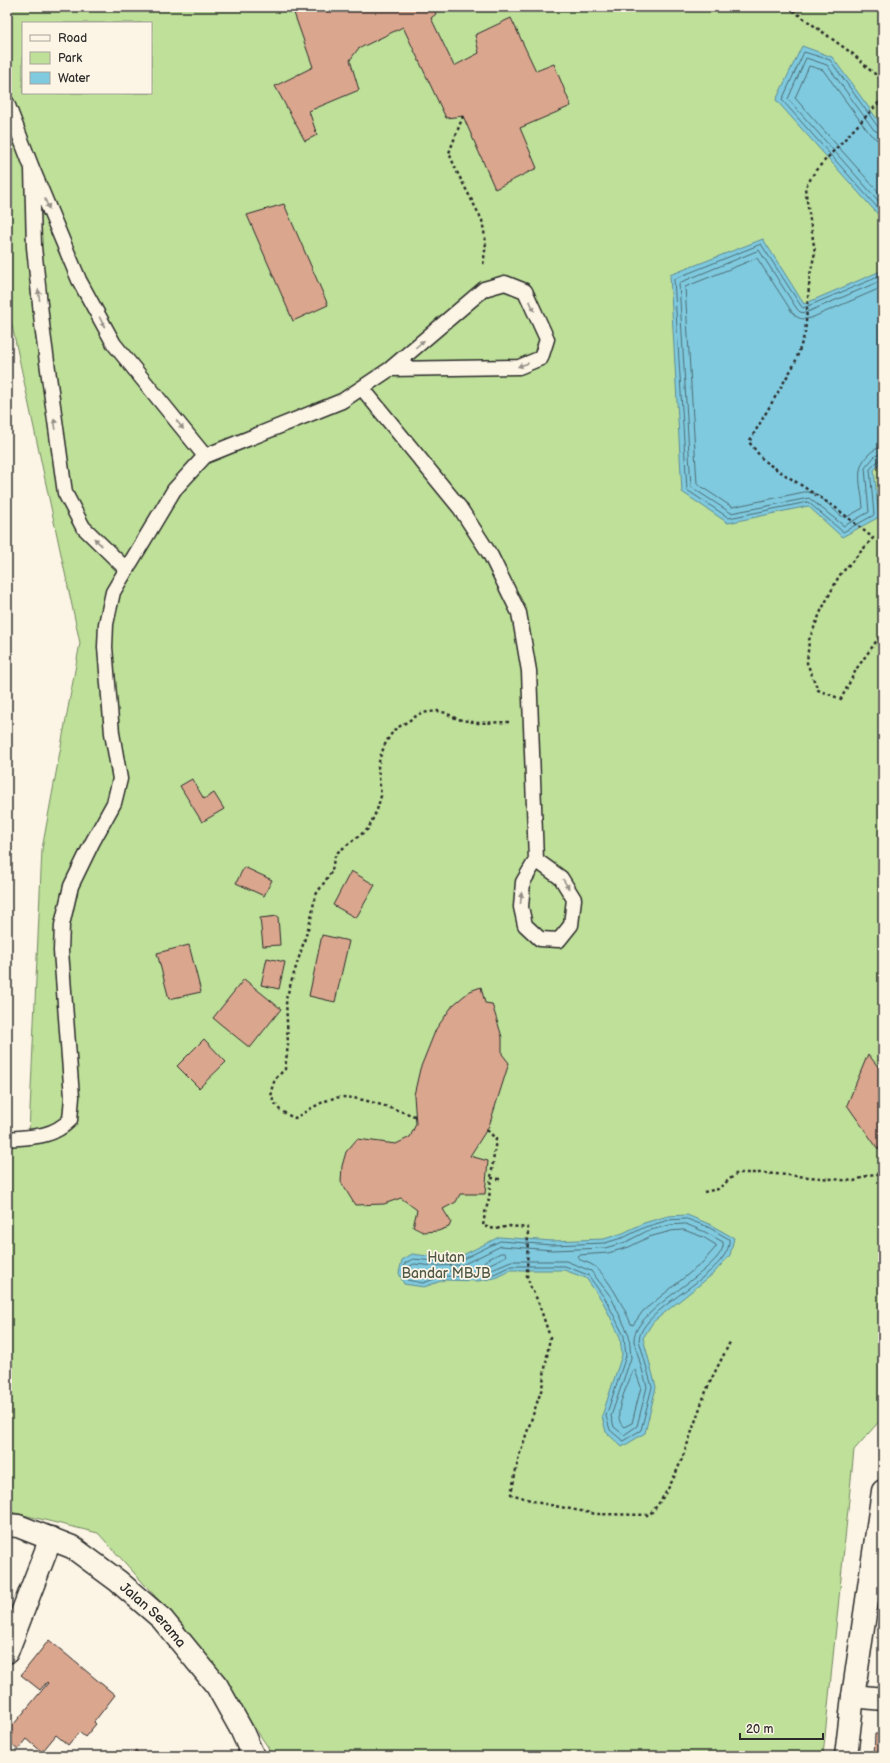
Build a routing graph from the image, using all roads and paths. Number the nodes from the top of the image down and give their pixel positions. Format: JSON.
{"nodes":[{"id":1,"x":788,"y":7,"type":"edge"},
{"id":2,"x":883,"y":80,"type":"edge"},
{"id":3,"x":883,"y":98,"type":"edge"},
{"id":4,"x":7,"y":103,"type":"edge"},
{"id":5,"x":463,"y":116,"type":"dead end"},
{"id":6,"x":32,"y":168,"type":"junction"},
{"id":7,"x":481,"y":293,"type":"junction"},
{"id":8,"x":390,"y":369,"type":"junction"},
{"id":9,"x":362,"y":388,"type":"junction"},
{"id":10,"x":206,"y":456,"type":"junction"},
{"id":11,"x":126,"y":569,"type":"junction"},
{"id":12,"x":883,"y":632,"type":"edge"},
{"id":13,"x":530,"y":720,"type":"junction"},
{"id":14,"x":536,"y":860,"type":"junction"},
{"id":15,"x":415,"y":1116,"type":"dead end"},
{"id":16,"x":487,"y":1130,"type":"dead end"},
{"id":17,"x":7,"y":1139,"type":"edge"},
{"id":18,"x":883,"y":1173,"type":"edge"},
{"id":19,"x":491,"y":1178,"type":"junction"},
{"id":20,"x":500,"y":1179,"type":"dead end"},
{"id":21,"x":704,"y":1192,"type":"dead end"},
{"id":22,"x":730,"y":1342,"type":"dead end"},
{"id":23,"x":883,"y":1491,"type":"edge"},
{"id":24,"x":7,"y":1525,"type":"edge"},
{"id":25,"x":51,"y":1538,"type":"junction"},
{"id":26,"x":7,"y":1652,"type":"edge"},
{"id":27,"x":853,"y":1696,"type":"junction"},
{"id":28,"x":883,"y":1699,"type":"edge"},
{"id":29,"x":253,"y":1756,"type":"edge"},
{"id":30,"x":846,"y":1756,"type":"edge"}],
"edges":[{"from":1,"to":2,"type":"path"},
{"from":3,"to":12,"type":"path"},
{"from":4,"to":6,"type":"lane"},
{"from":5,"to":7,"type":"path"},
{"from":6,"to":10,"type":"lane","one_way":true},
{"from":11,"to":6,"type":"lane","one_way":true},
{"from":8,"to":7,"type":"lane","one_way":true},
{"from":7,"to":8,"type":"lane","one_way":true},
{"from":8,"to":9,"type":"lane"},
{"from":9,"to":10,"type":"lane"},
{"from":9,"to":13,"type":"lane"},
{"from":10,"to":11,"type":"lane"},
{"from":11,"to":17,"type":"lane"},
{"from":13,"to":14,"type":"lane"},
{"from":13,"to":15,"type":"path"},
{"from":14,"to":14,"type":"lane","one_way":true},
{"from":16,"to":19,"type":"path"},
{"from":18,"to":21,"type":"path"},
{"from":19,"to":20,"type":"path"},
{"from":19,"to":22,"type":"path"},
{"from":23,"to":27,"type":"street"},
{"from":24,"to":25,"type":"street","name":"Jalan Serama"},
{"from":25,"to":26,"type":"street"},
{"from":25,"to":29,"type":"street","name":"Jalan Serama"},
{"from":27,"to":28,"type":"street"},
{"from":27,"to":30,"type":"street"}]}
